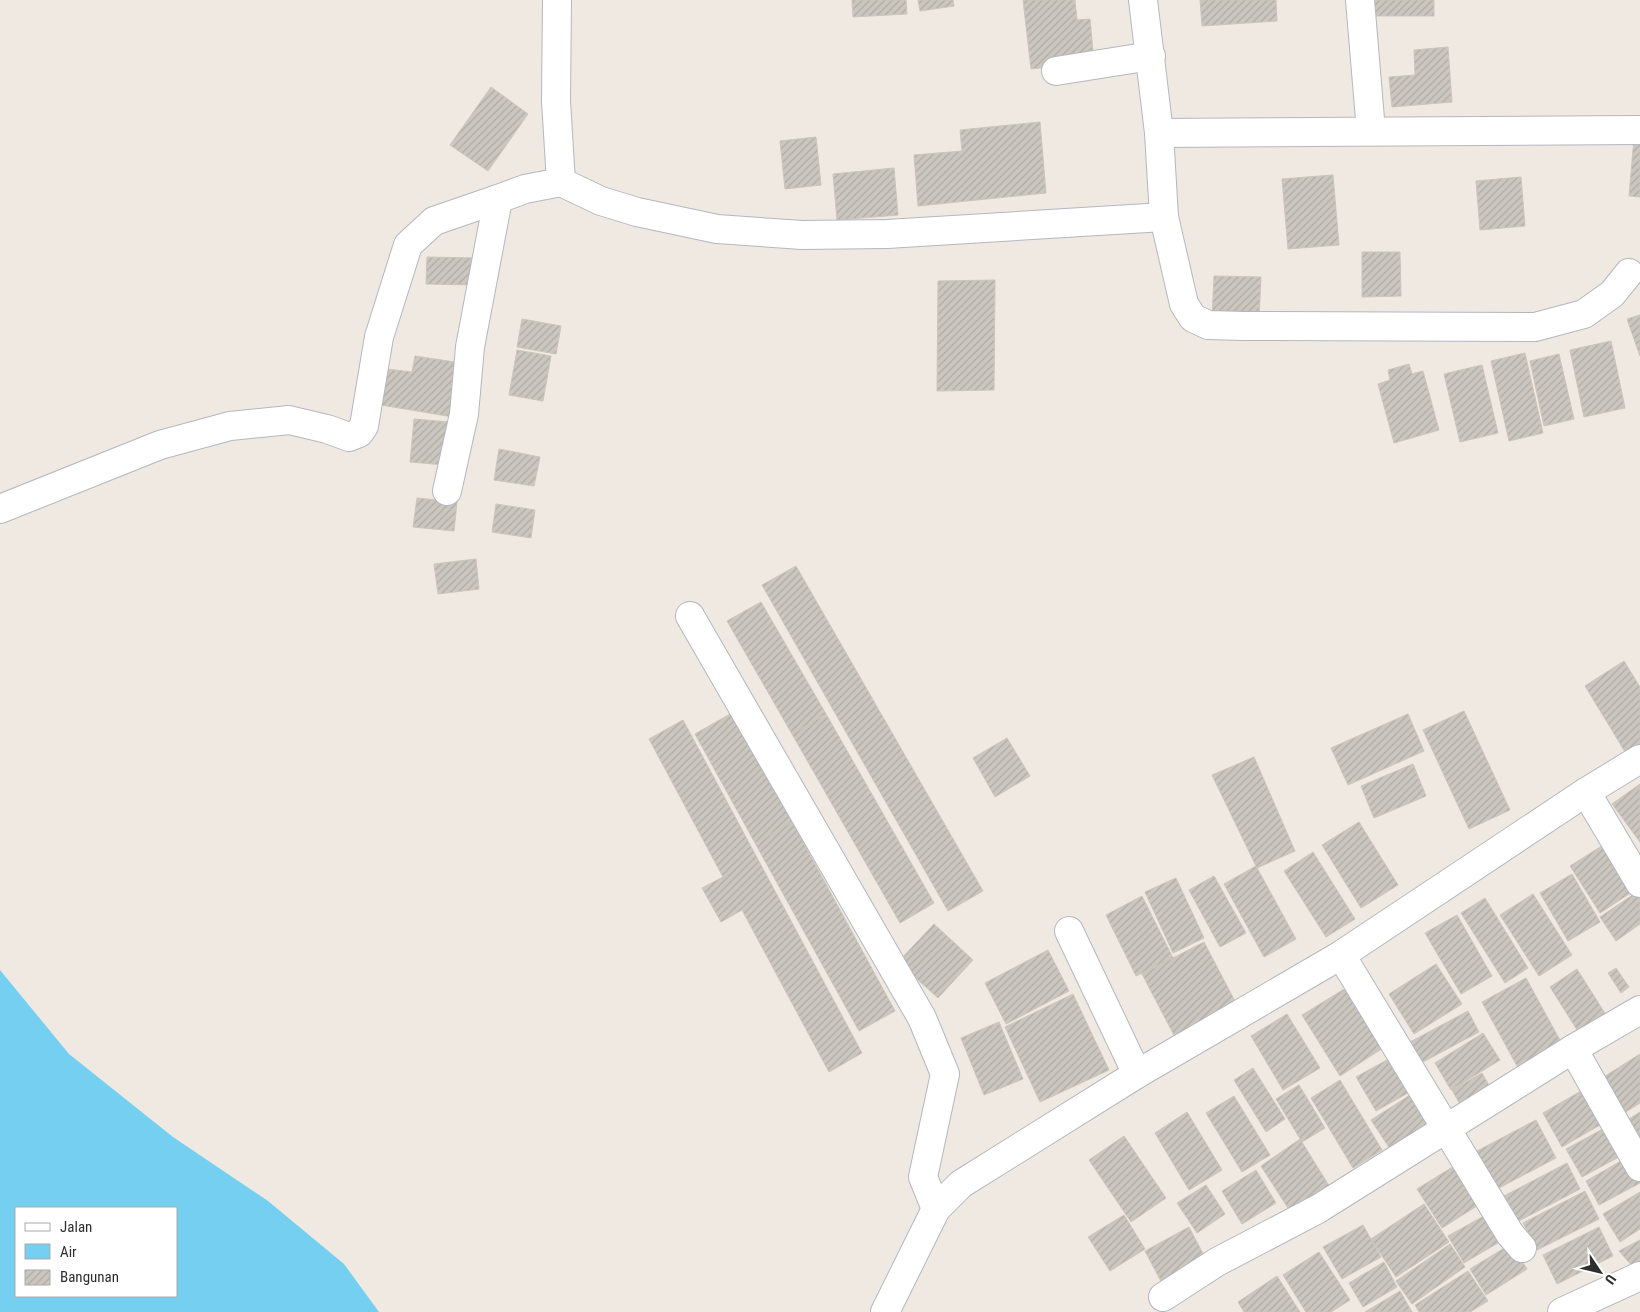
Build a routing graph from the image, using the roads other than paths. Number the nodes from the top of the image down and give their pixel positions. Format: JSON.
{"nodes":[{"id":1,"x":557,"y":0,"type":"edge"},
{"id":2,"x":1143,"y":0,"type":"edge"},
{"id":3,"x":1360,"y":0,"type":"edge"},
{"id":4,"x":1151,"y":56,"type":"junction"},
{"id":5,"x":1056,"y":71,"type":"dead end"},
{"id":6,"x":1640,"y":130,"type":"edge"},
{"id":7,"x":1371,"y":131,"type":"junction"},
{"id":8,"x":1159,"y":132,"type":"junction"},
{"id":9,"x":561,"y":182,"type":"junction"},
{"id":10,"x":498,"y":199,"type":"junction"},
{"id":11,"x":1164,"y":217,"type":"junction"},
{"id":12,"x":1629,"y":274,"type":"dead end"},
{"id":13,"x":447,"y":491,"type":"dead end"},
{"id":14,"x":0,"y":509,"type":"edge"},
{"id":15,"x":690,"y":616,"type":"dead end"},
{"id":16,"x":1640,"y":758,"type":"edge"},
{"id":17,"x":1586,"y":792,"type":"junction"},
{"id":18,"x":1640,"y":883,"type":"edge"},
{"id":19,"x":1069,"y":931,"type":"dead end"},
{"id":20,"x":1341,"y":955,"type":"junction"},
{"id":21,"x":1640,"y":1010,"type":"edge"},
{"id":22,"x":1573,"y":1050,"type":"junction"},
{"id":23,"x":1137,"y":1074,"type":"junction"},
{"id":24,"x":1446,"y":1129,"type":"junction"},
{"id":25,"x":1640,"y":1167,"type":"edge"},
{"id":26,"x":936,"y":1209,"type":"junction"},
{"id":27,"x":1522,"y":1248,"type":"dead end"},
{"id":28,"x":1640,"y":1276,"type":"edge"},
{"id":29,"x":1163,"y":1297,"type":"dead end"},
{"id":30,"x":886,"y":1312,"type":"edge"},
{"id":31,"x":1562,"y":1312,"type":"edge"}],
"edges":[{"from":1,"to":9,"type":"street"},
{"from":2,"to":4,"type":"street"},
{"from":3,"to":7,"type":"street"},
{"from":4,"to":5,"type":"street"},
{"from":4,"to":8,"type":"street"},
{"from":6,"to":7,"type":"street"},
{"from":7,"to":8,"type":"street"},
{"from":8,"to":11,"type":"street"},
{"from":9,"to":10,"type":"street"},
{"from":9,"to":11,"type":"street"},
{"from":10,"to":13,"type":"street"},
{"from":10,"to":14,"type":"street"},
{"from":11,"to":12,"type":"street"},
{"from":15,"to":26,"type":"street"},
{"from":16,"to":17,"type":"street"},
{"from":17,"to":18,"type":"street"},
{"from":17,"to":20,"type":"street"},
{"from":19,"to":23,"type":"street"},
{"from":20,"to":23,"type":"street"},
{"from":20,"to":24,"type":"street"},
{"from":21,"to":22,"type":"street"},
{"from":22,"to":24,"type":"street"},
{"from":22,"to":25,"type":"street"},
{"from":23,"to":26,"type":"street"},
{"from":24,"to":27,"type":"street"},
{"from":24,"to":29,"type":"street"},
{"from":26,"to":30,"type":"street"},
{"from":28,"to":31,"type":"street"}]}
